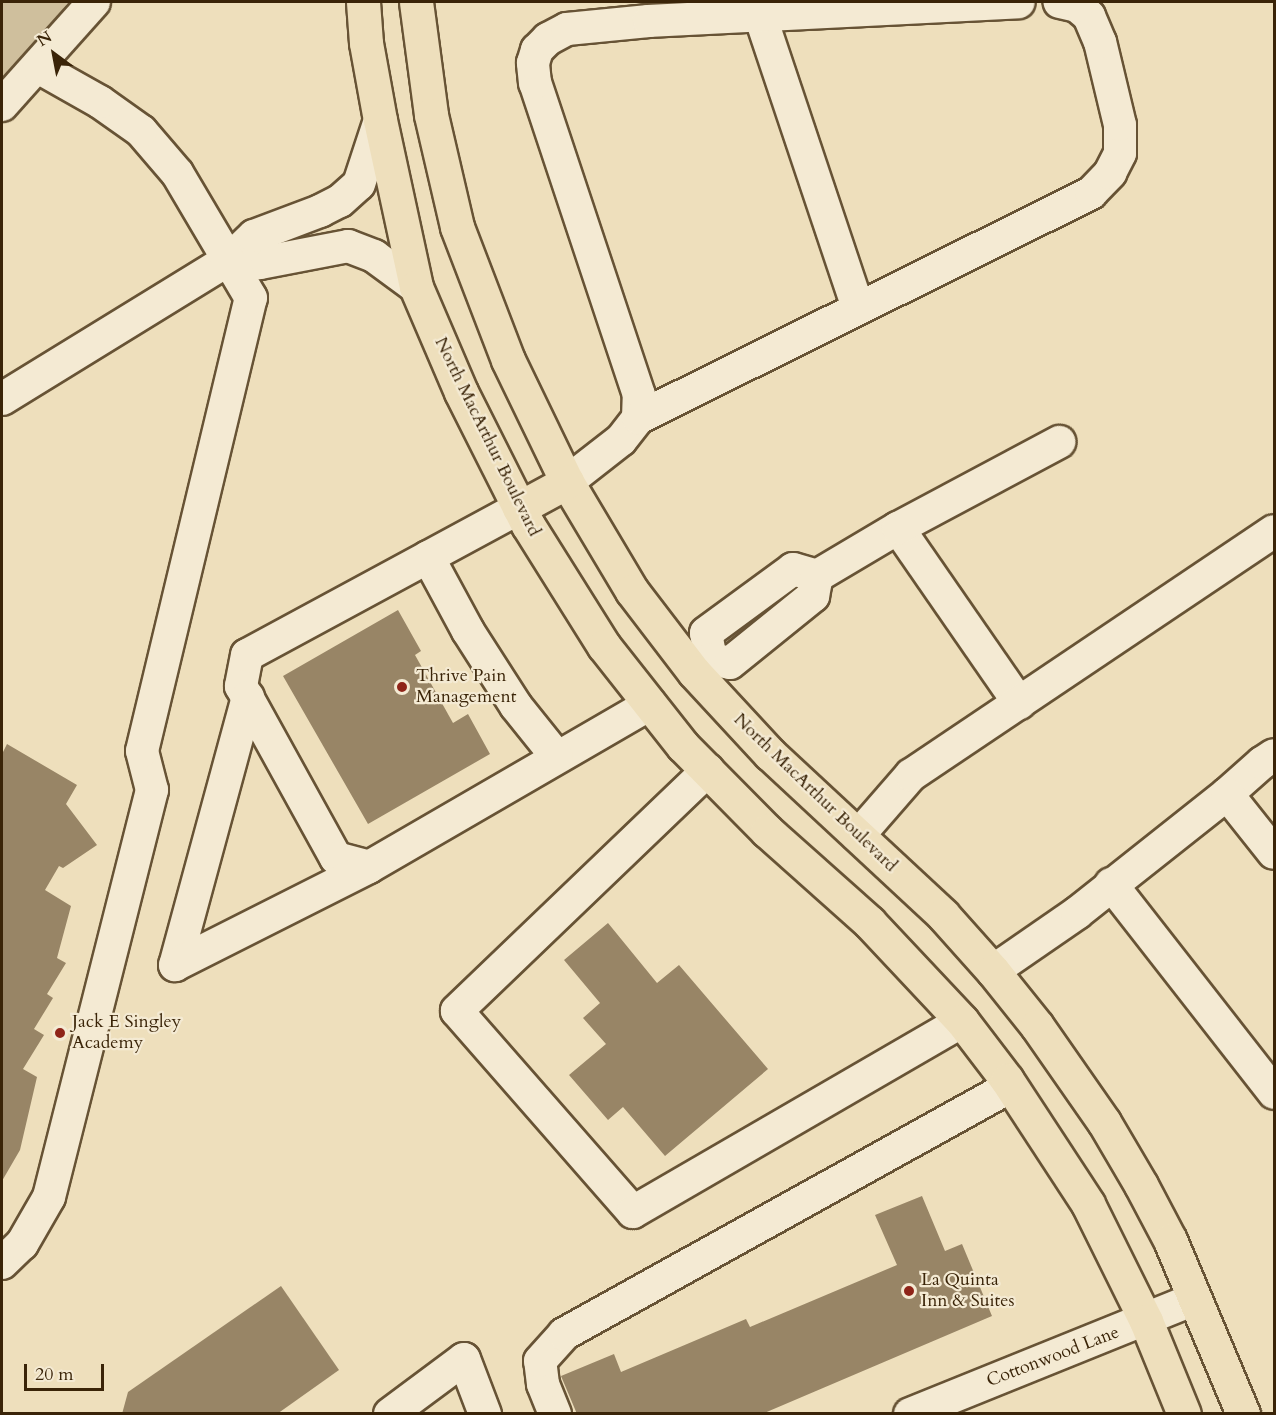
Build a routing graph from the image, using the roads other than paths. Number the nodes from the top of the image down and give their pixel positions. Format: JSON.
{"nodes":[{"id":1,"x":94,"y":2,"type":"edge"},
{"id":2,"x":363,"y":2,"type":"edge"},
{"id":3,"x":416,"y":2,"type":"edge"},
{"id":4,"x":1019,"y":2,"type":"edge"},
{"id":5,"x":1059,"y":2,"type":"edge"},
{"id":6,"x":760,"y":15,"type":"junction"},
{"id":7,"x":38,"y":67,"type":"junction"},
{"id":8,"x":2,"y":105,"type":"edge"},
{"id":9,"x":380,"y":120,"type":"junction"},
{"id":10,"x":230,"y":259,"type":"junction"},
{"id":11,"x":416,"y":287,"type":"junction"},
{"id":12,"x":858,"y":308,"type":"junction"},
{"id":13,"x":2,"y":399,"type":"edge"},
{"id":14,"x":638,"y":418,"type":"junction"},
{"id":15,"x":1059,"y":442,"type":"dead end"},
{"id":16,"x":567,"y":483,"type":"junction"},
{"id":17,"x":519,"y":508,"type":"junction"},
{"id":18,"x":898,"y":528,"type":"junction"},
{"id":19,"x":1275,"y":531,"type":"edge"},
{"id":20,"x":428,"y":557,"type":"junction"},
{"id":21,"x":703,"y":666,"type":"junction"},
{"id":22,"x":248,"y":697,"type":"junction"},
{"id":23,"x":1019,"y":703,"type":"junction"},
{"id":24,"x":650,"y":704,"type":"junction"},
{"id":25,"x":1275,"y":755,"type":"edge"},
{"id":26,"x":557,"y":757,"type":"junction"},
{"id":27,"x":708,"y":770,"type":"junction"},
{"id":28,"x":1227,"y":794,"type":"junction"},
{"id":29,"x":858,"y":836,"type":"junction"},
{"id":30,"x":1275,"y":854,"type":"edge"},
{"id":31,"x":369,"y":867,"type":"junction"},
{"id":32,"x":1111,"y":884,"type":"junction"},
{"id":33,"x":993,"y":971,"type":"junction"},
{"id":34,"x":962,"y":1021,"type":"junction"},
{"id":35,"x":1011,"y":1086,"type":"junction"},
{"id":36,"x":1275,"y":1093,"type":"edge"},
{"id":37,"x":2,"y":1263,"type":"edge"},
{"id":38,"x":1195,"y":1299,"type":"junction"},
{"id":39,"x":1146,"y":1321,"type":"junction"},
{"id":40,"x":981,"y":1401,"type":"edge"},
{"id":41,"x":390,"y":1413,"type":"edge"},
{"id":42,"x":485,"y":1413,"type":"edge"},
{"id":43,"x":555,"y":1413,"type":"edge"},
{"id":44,"x":910,"y":1413,"type":"edge"},
{"id":45,"x":1184,"y":1413,"type":"edge"},
{"id":46,"x":1243,"y":1413,"type":"edge"}],
"edges":[{"from":1,"to":7,"type":"street"},
{"from":2,"to":9,"type":"main road","name":"North MacArthur Boulevard"},
{"from":3,"to":16,"type":"main road","name":"North MacArthur Boulevard"},
{"from":4,"to":6,"type":"street"},
{"from":5,"to":12,"type":"street"},
{"from":6,"to":12,"type":"street"},
{"from":6,"to":14,"type":"street"},
{"from":7,"to":8,"type":"street"},
{"from":7,"to":10,"type":"street"},
{"from":9,"to":10,"type":"street"},
{"from":9,"to":11,"type":"main road","name":"North MacArthur Boulevard"},
{"from":10,"to":11,"type":"street"},
{"from":10,"to":13,"type":"street"},
{"from":10,"to":37,"type":"street"},
{"from":11,"to":17,"type":"main road","name":"North MacArthur Boulevard"},
{"from":12,"to":14,"type":"street"},
{"from":14,"to":16,"type":"street"},
{"from":15,"to":18,"type":"street"},
{"from":16,"to":17,"type":"main road"},
{"from":16,"to":21,"type":"main road","name":"North MacArthur Boulevard"},
{"from":17,"to":20,"type":"street"},
{"from":17,"to":24,"type":"main road","name":"North MacArthur Boulevard"},
{"from":18,"to":21,"type":"street"},
{"from":18,"to":23,"type":"street"},
{"from":19,"to":23,"type":"street"},
{"from":20,"to":22,"type":"street"},
{"from":20,"to":26,"type":"street"},
{"from":21,"to":29,"type":"main road","name":"North MacArthur Boulevard"},
{"from":22,"to":31,"type":"street"},
{"from":22,"to":31,"type":"street"},
{"from":23,"to":29,"type":"street"},
{"from":24,"to":26,"type":"street"},
{"from":24,"to":27,"type":"main road","name":"North MacArthur Boulevard"},
{"from":25,"to":28,"type":"street"},
{"from":26,"to":31,"type":"street"},
{"from":27,"to":34,"type":"main road","name":"North MacArthur Boulevard"},
{"from":27,"to":34,"type":"street"},
{"from":28,"to":30,"type":"street"},
{"from":28,"to":32,"type":"street"},
{"from":29,"to":33,"type":"main road","name":"North MacArthur Boulevard"},
{"from":32,"to":33,"type":"street"},
{"from":32,"to":36,"type":"street"},
{"from":33,"to":38,"type":"main road","name":"North MacArthur Boulevard"},
{"from":34,"to":35,"type":"main road","name":"North MacArthur Boulevard"},
{"from":35,"to":39,"type":"main road","name":"North MacArthur Boulevard"},
{"from":35,"to":43,"type":"street"},
{"from":38,"to":39,"type":"street","name":"Cottonwood Lane"},
{"from":38,"to":46,"type":"main road","name":"North MacArthur Boulevard"},
{"from":39,"to":40,"type":"street","name":"Cottonwood Lane"},
{"from":39,"to":45,"type":"main road","name":"North MacArthur Boulevard"},
{"from":40,"to":44,"type":"street","name":"Cottonwood Lane"},
{"from":41,"to":42,"type":"street"}]}
